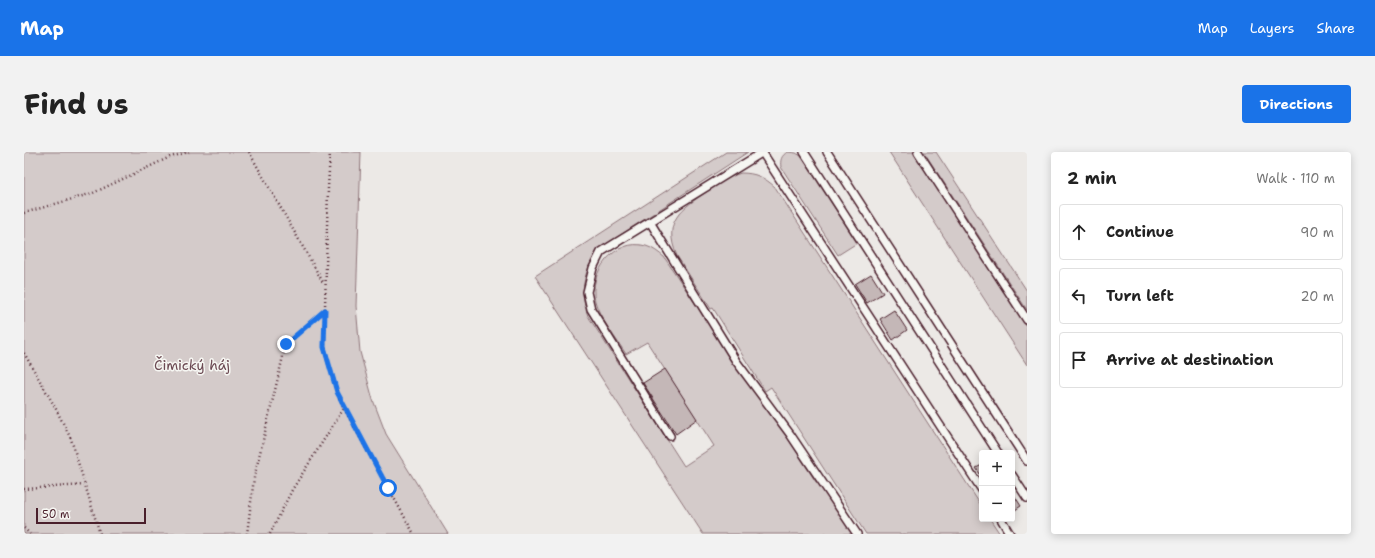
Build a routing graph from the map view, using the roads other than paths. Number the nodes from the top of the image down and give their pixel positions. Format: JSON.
{"nodes":[{"id":1,"x":762,"y":152,"type":"edge"},
{"id":2,"x":804,"y":152,"type":"edge"},
{"id":3,"x":827,"y":152,"type":"edge"},
{"id":4,"x":918,"y":152,"type":"edge"},
{"id":5,"x":650,"y":222,"type":"junction"},
{"id":6,"x":1027,"y":320,"type":"edge"},
{"id":7,"x":670,"y":436,"type":"dead end"},
{"id":8,"x":996,"y":450,"type":"edge"},
{"id":9,"x":1027,"y":461,"type":"edge"},
{"id":10,"x":1015,"y":480,"type":"edge"},
{"id":11,"x":979,"y":486,"type":"edge"},
{"id":12,"x":1027,"y":498,"type":"edge"},
{"id":13,"x":1003,"y":522,"type":"edge"},
{"id":14,"x":857,"y":534,"type":"edge"},
{"id":15,"x":1010,"y":534,"type":"edge"}],
"edges":[{"from":1,"to":5,"type":"lane"},
{"from":1,"to":11,"type":"lane"},
{"from":2,"to":8,"type":"lane"},
{"from":3,"to":9,"type":"lane"},
{"from":4,"to":6,"type":"lane"},
{"from":5,"to":7,"type":"lane"},
{"from":5,"to":14,"type":"lane"},
{"from":10,"to":12,"type":"lane"},
{"from":13,"to":15,"type":"lane"}]}
